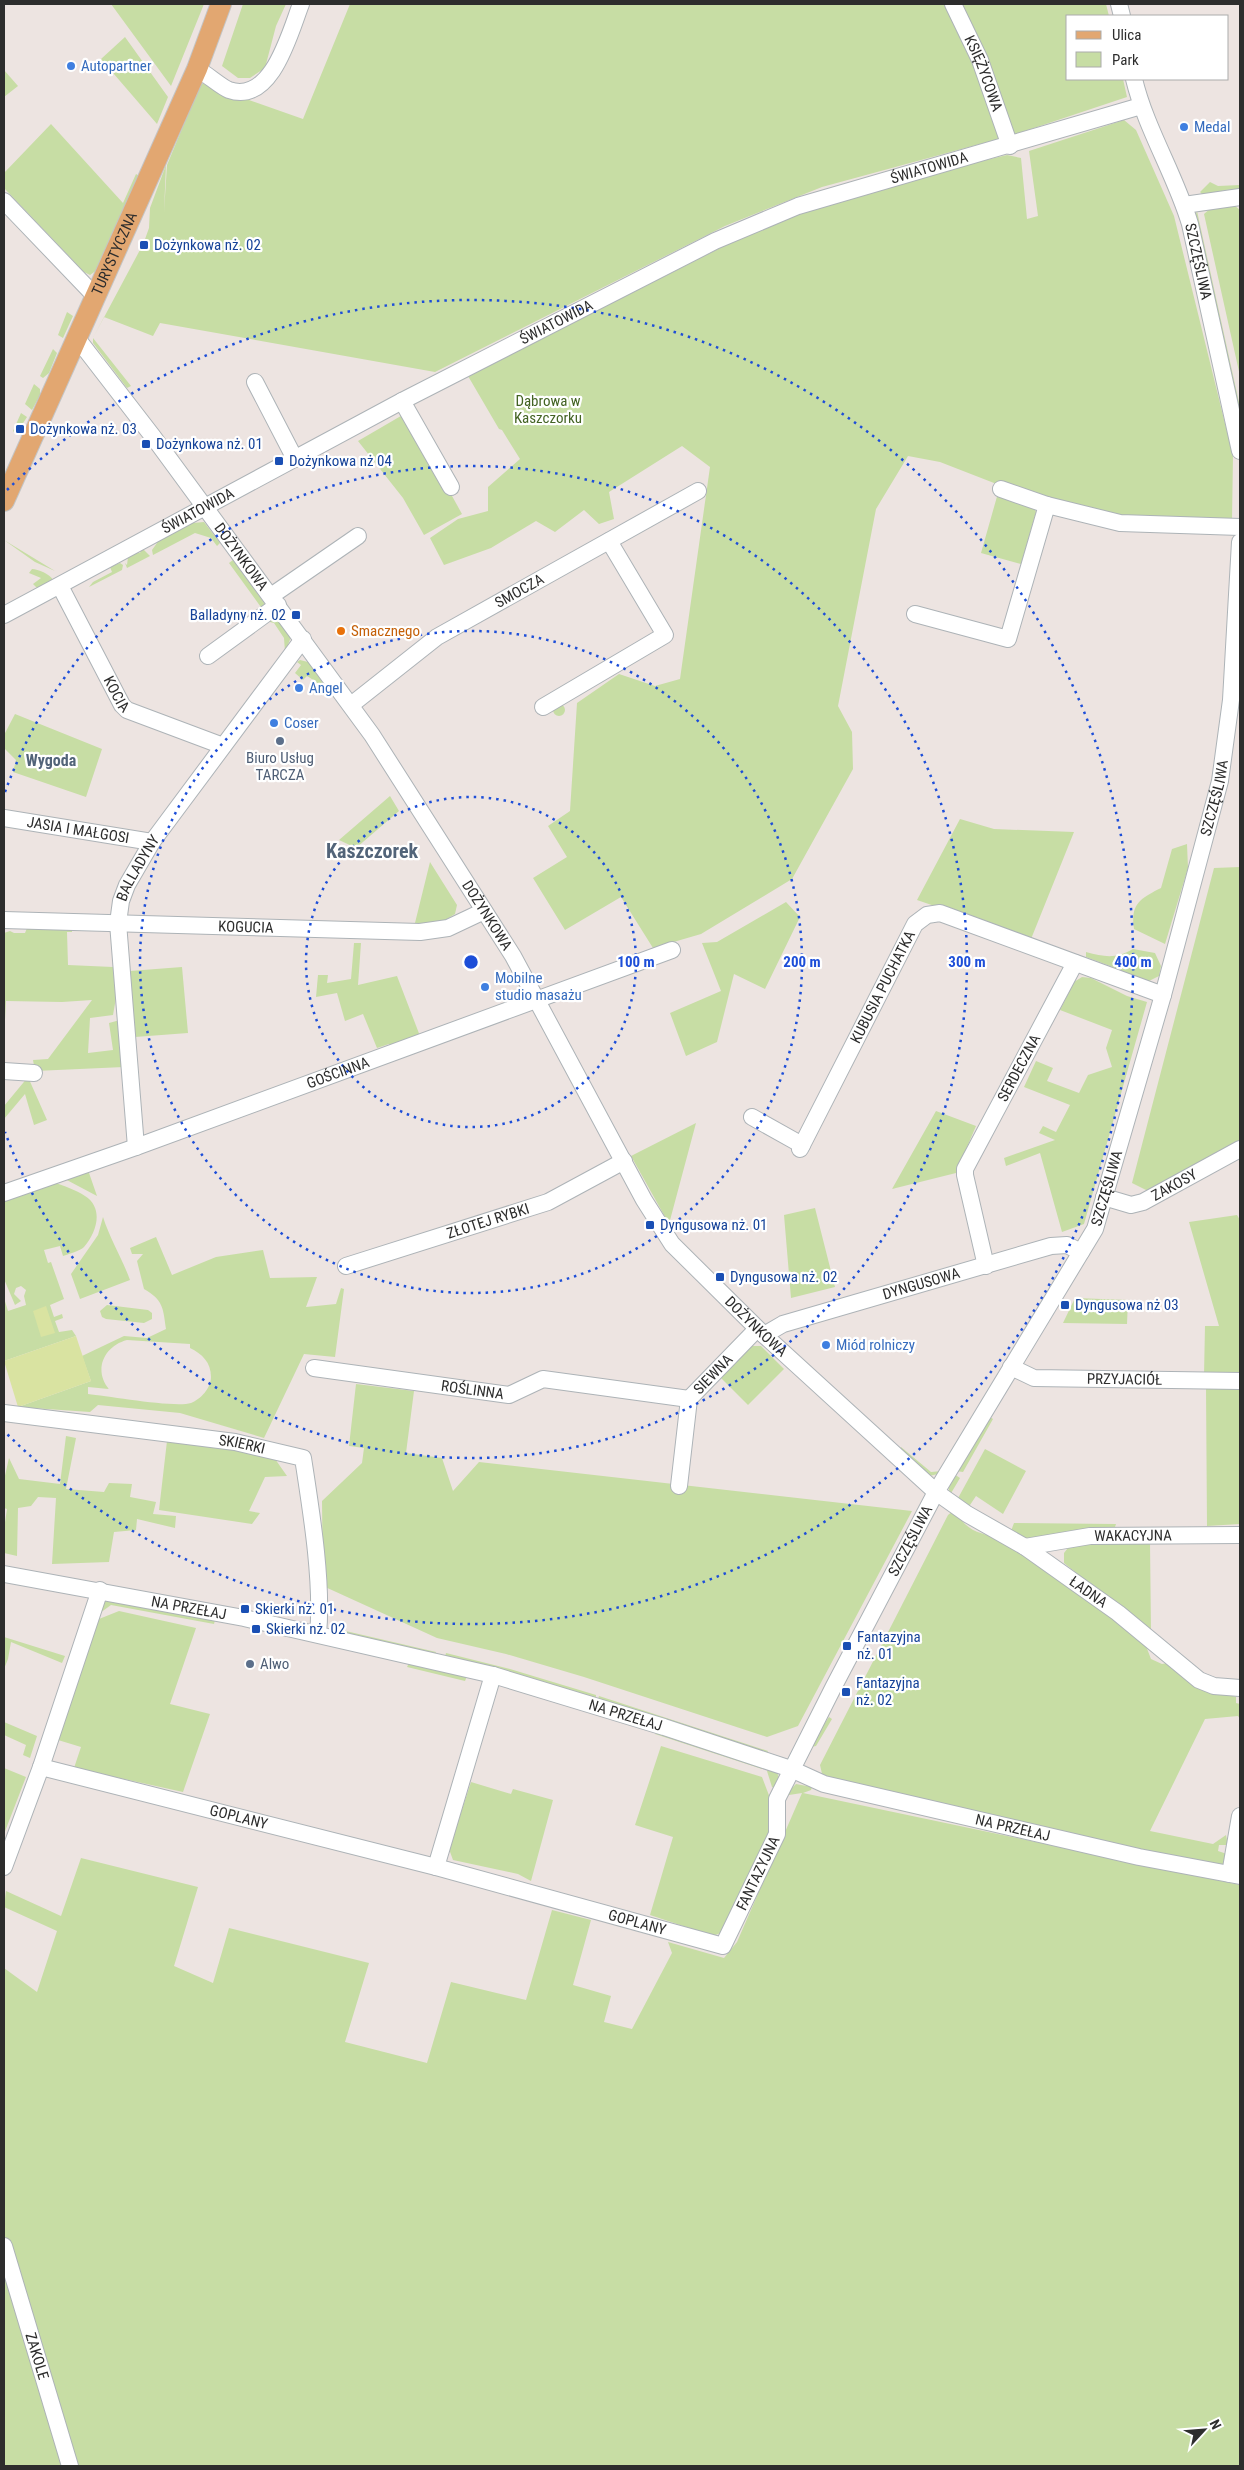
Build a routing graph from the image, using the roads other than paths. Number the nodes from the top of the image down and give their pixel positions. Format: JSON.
{"nodes":[{"id":1,"x":222,"y":4,"type":"edge"},
{"id":2,"x":301,"y":4,"type":"edge"},
{"id":3,"x":953,"y":4,"type":"edge"},
{"id":4,"x":197,"y":69,"type":"junction"},
{"id":5,"x":1134,"y":80,"type":"edge"},
{"id":6,"x":1141,"y":106,"type":"junction"},
{"id":7,"x":1010,"y":146,"type":"junction"},
{"id":8,"x":1240,"y":197,"type":"edge"},
{"id":9,"x":4,"y":201,"type":"edge"},
{"id":10,"x":1184,"y":205,"type":"junction"},
{"id":11,"x":95,"y":296,"type":"junction"},
{"id":12,"x":76,"y":337,"type":"junction"},
{"id":13,"x":255,"y":382,"type":"dead end"},
{"id":14,"x":402,"y":401,"type":"junction"},
{"id":15,"x":1240,"y":451,"type":"edge"},
{"id":16,"x":295,"y":459,"type":"junction"},
{"id":17,"x":451,"y":487,"type":"dead end"},
{"id":18,"x":1001,"y":489,"type":"dead end"},
{"id":19,"x":698,"y":491,"type":"dead end"},
{"id":20,"x":4,"y":499,"type":"edge"},
{"id":21,"x":1047,"y":505,"type":"junction"},
{"id":22,"x":205,"y":508,"type":"junction"},
{"id":23,"x":1240,"y":527,"type":"edge"},
{"id":24,"x":358,"y":536,"type":"dead end"},
{"id":25,"x":609,"y":541,"type":"junction"},
{"id":26,"x":1240,"y":542,"type":"edge"},
{"id":27,"x":60,"y":586,"type":"junction"},
{"id":28,"x":274,"y":600,"type":"junction"},
{"id":29,"x":915,"y":614,"type":"dead end"},
{"id":30,"x":4,"y":615,"type":"edge"},
{"id":31,"x":303,"y":638,"type":"junction"},
{"id":32,"x":208,"y":656,"type":"dead end"},
{"id":33,"x":351,"y":705,"type":"junction"},
{"id":34,"x":543,"y":707,"type":"dead end"},
{"id":35,"x":223,"y":746,"type":"junction"},
{"id":36,"x":4,"y":818,"type":"edge"},
{"id":37,"x":152,"y":842,"type":"junction"},
{"id":38,"x":484,"y":911,"type":"junction"},
{"id":39,"x":4,"y":920,"type":"edge"},
{"id":40,"x":118,"y":923,"type":"junction"},
{"id":41,"x":672,"y":950,"type":"dead end"},
{"id":42,"x":1075,"y":964,"type":"junction"},
{"id":43,"x":1163,"y":995,"type":"junction"},
{"id":44,"x":537,"y":1000,"type":"junction"},
{"id":45,"x":4,"y":1071,"type":"edge"},
{"id":46,"x":34,"y":1073,"type":"dead end"},
{"id":47,"x":752,"y":1117,"type":"dead end"},
{"id":48,"x":136,"y":1148,"type":"junction"},
{"id":49,"x":1240,"y":1149,"type":"edge"},
{"id":50,"x":624,"y":1161,"type":"junction"},
{"id":51,"x":4,"y":1193,"type":"edge"},
{"id":52,"x":1104,"y":1197,"type":"junction"},
{"id":53,"x":1081,"y":1252,"type":"junction"},
{"id":54,"x":346,"y":1266,"type":"dead end"},
{"id":55,"x":986,"y":1266,"type":"junction"},
{"id":56,"x":761,"y":1332,"type":"junction"},
{"id":57,"x":1011,"y":1367,"type":"junction"},
{"id":58,"x":314,"y":1368,"type":"dead end"},
{"id":59,"x":1240,"y":1381,"type":"edge"},
{"id":60,"x":689,"y":1399,"type":"junction"},
{"id":61,"x":4,"y":1413,"type":"edge"},
{"id":62,"x":679,"y":1486,"type":"dead end"},
{"id":63,"x":936,"y":1492,"type":"junction"},
{"id":64,"x":1240,"y":1535,"type":"edge"},
{"id":65,"x":1025,"y":1547,"type":"junction"},
{"id":66,"x":4,"y":1574,"type":"edge"},
{"id":67,"x":100,"y":1590,"type":"junction"},
{"id":68,"x":318,"y":1634,"type":"junction"},
{"id":69,"x":494,"y":1675,"type":"junction"},
{"id":70,"x":1240,"y":1688,"type":"edge"},
{"id":71,"x":41,"y":1767,"type":"junction"},
{"id":72,"x":791,"y":1769,"type":"junction"},
{"id":73,"x":1240,"y":1816,"type":"edge"},
{"id":74,"x":4,"y":1867,"type":"edge"},
{"id":75,"x":436,"y":1867,"type":"junction"},
{"id":76,"x":1235,"y":1875,"type":"edge"},
{"id":77,"x":723,"y":1946,"type":"joint"},
{"id":78,"x":4,"y":2246,"type":"edge"},
{"id":79,"x":70,"y":2466,"type":"edge"}],
"edges":[{"from":1,"to":4,"type":"main road","name":"TURYSTYCZNA"},
{"from":2,"to":4,"type":"street"},
{"from":3,"to":7,"type":"street","name":"KSIĘŻYCOWA"},
{"from":4,"to":11,"type":"main road","name":"TURYSTYCZNA"},
{"from":5,"to":6,"type":"street","name":"SZCZĘŚLIWA"},
{"from":6,"to":7,"type":"street","name":"ŚWIATOWIDA"},
{"from":6,"to":10,"type":"street","name":"SZCZĘŚLIWA"},
{"from":7,"to":14,"type":"street","name":"ŚWIATOWIDA"},
{"from":8,"to":10,"type":"street"},
{"from":9,"to":11,"type":"street"},
{"from":10,"to":15,"type":"street","name":"SZCZĘŚLIWA"},
{"from":11,"to":12,"type":"main road","name":"TURYSTYCZNA"},
{"from":12,"to":20,"type":"main road","name":"TURYSTYCZNA"},
{"from":12,"to":22,"type":"street","name":"DOŻYNKOWA"},
{"from":13,"to":16,"type":"street"},
{"from":14,"to":16,"type":"street","name":"ŚWIATOWIDA"},
{"from":14,"to":17,"type":"street"},
{"from":16,"to":22,"type":"street","name":"ŚWIATOWIDA"},
{"from":18,"to":21,"type":"street"},
{"from":19,"to":25,"type":"street","name":"SMOCZA"},
{"from":21,"to":23,"type":"street"},
{"from":21,"to":29,"type":"street"},
{"from":22,"to":27,"type":"street","name":"ŚWIATOWIDA"},
{"from":22,"to":28,"type":"street","name":"DOŻYNKOWA"},
{"from":24,"to":28,"type":"street"},
{"from":25,"to":33,"type":"street","name":"SMOCZA"},
{"from":25,"to":34,"type":"street"},
{"from":26,"to":43,"type":"street","name":"SZCZĘŚLIWA"},
{"from":27,"to":30,"type":"street","name":"ŚWIATOWIDA"},
{"from":27,"to":35,"type":"street","name":"KOCIA"},
{"from":28,"to":31,"type":"street","name":"DOŻYNKOWA"},
{"from":28,"to":32,"type":"street"},
{"from":31,"to":33,"type":"street","name":"DOŻYNKOWA"},
{"from":31,"to":35,"type":"street","name":"BALLADYNY"},
{"from":33,"to":38,"type":"street","name":"DOŻYNKOWA"},
{"from":35,"to":37,"type":"street","name":"BALLADYNY"},
{"from":36,"to":37,"type":"street","name":"JASIA I MAŁGOSI"},
{"from":37,"to":40,"type":"street","name":"BALLADYNY"},
{"from":38,"to":40,"type":"street","name":"KOGUCIA"},
{"from":38,"to":44,"type":"street","name":"DOŻYNKOWA"},
{"from":39,"to":40,"type":"street","name":"KOGUCIA"},
{"from":40,"to":48,"type":"street","name":"BALLADYNY"},
{"from":41,"to":44,"type":"street","name":"GOŚCINNA"},
{"from":42,"to":43,"type":"street"},
{"from":42,"to":47,"type":"street","name":"KUBUSIA PUCHATKA"},
{"from":42,"to":55,"type":"street","name":"SERDECZNA"},
{"from":43,"to":52,"type":"street","name":"SZCZĘŚLIWA"},
{"from":44,"to":48,"type":"street","name":"GOŚCINNA"},
{"from":44,"to":50,"type":"street","name":"DOŻYNKOWA"},
{"from":45,"to":46,"type":"street"},
{"from":48,"to":51,"type":"street","name":"GOŚCINNA"},
{"from":49,"to":52,"type":"street","name":"ZAKOSY"},
{"from":50,"to":54,"type":"street","name":"ZŁOTEJ RYBKI"},
{"from":50,"to":56,"type":"street","name":"DOŻYNKOWA"},
{"from":52,"to":53,"type":"street","name":"SZCZĘŚLIWA"},
{"from":53,"to":55,"type":"street","name":"DYNGUSOWA"},
{"from":53,"to":57,"type":"street","name":"SZCZĘŚLIWA"},
{"from":55,"to":56,"type":"street","name":"DYNGUSOWA"},
{"from":56,"to":60,"type":"street","name":"SIEWNA"},
{"from":56,"to":63,"type":"street","name":"DOŻYNKOWA"},
{"from":57,"to":59,"type":"street","name":"PRZYJACIÓŁ"},
{"from":57,"to":63,"type":"street","name":"SZCZĘŚLIWA"},
{"from":58,"to":60,"type":"street","name":"ROŚLINNA"},
{"from":60,"to":62,"type":"street","name":"SIEWNA"},
{"from":61,"to":68,"type":"street","name":"SKIERKI"},
{"from":63,"to":65,"type":"street","name":"ŁADNA"},
{"from":63,"to":72,"type":"street","name":"SZCZĘŚLIWA"},
{"from":64,"to":65,"type":"street","name":"WAKACYJNA"},
{"from":65,"to":70,"type":"street","name":"ŁADNA"},
{"from":66,"to":67,"type":"street","name":"NA PRZEŁAJ"},
{"from":67,"to":68,"type":"street","name":"NA PRZEŁAJ"},
{"from":67,"to":71,"type":"street"},
{"from":68,"to":69,"type":"street","name":"NA PRZEŁAJ"},
{"from":69,"to":72,"type":"street","name":"NA PRZEŁAJ"},
{"from":69,"to":75,"type":"street"},
{"from":71,"to":74,"type":"street"},
{"from":71,"to":75,"type":"street","name":"GOPLANY"},
{"from":72,"to":76,"type":"street","name":"NA PRZEŁAJ"},
{"from":72,"to":77,"type":"street","name":"FANTAZYJNA"},
{"from":73,"to":76,"type":"street"},
{"from":75,"to":77,"type":"street","name":"GOPLANY"},
{"from":78,"to":79,"type":"street","name":"ZAKOLE"}]}
